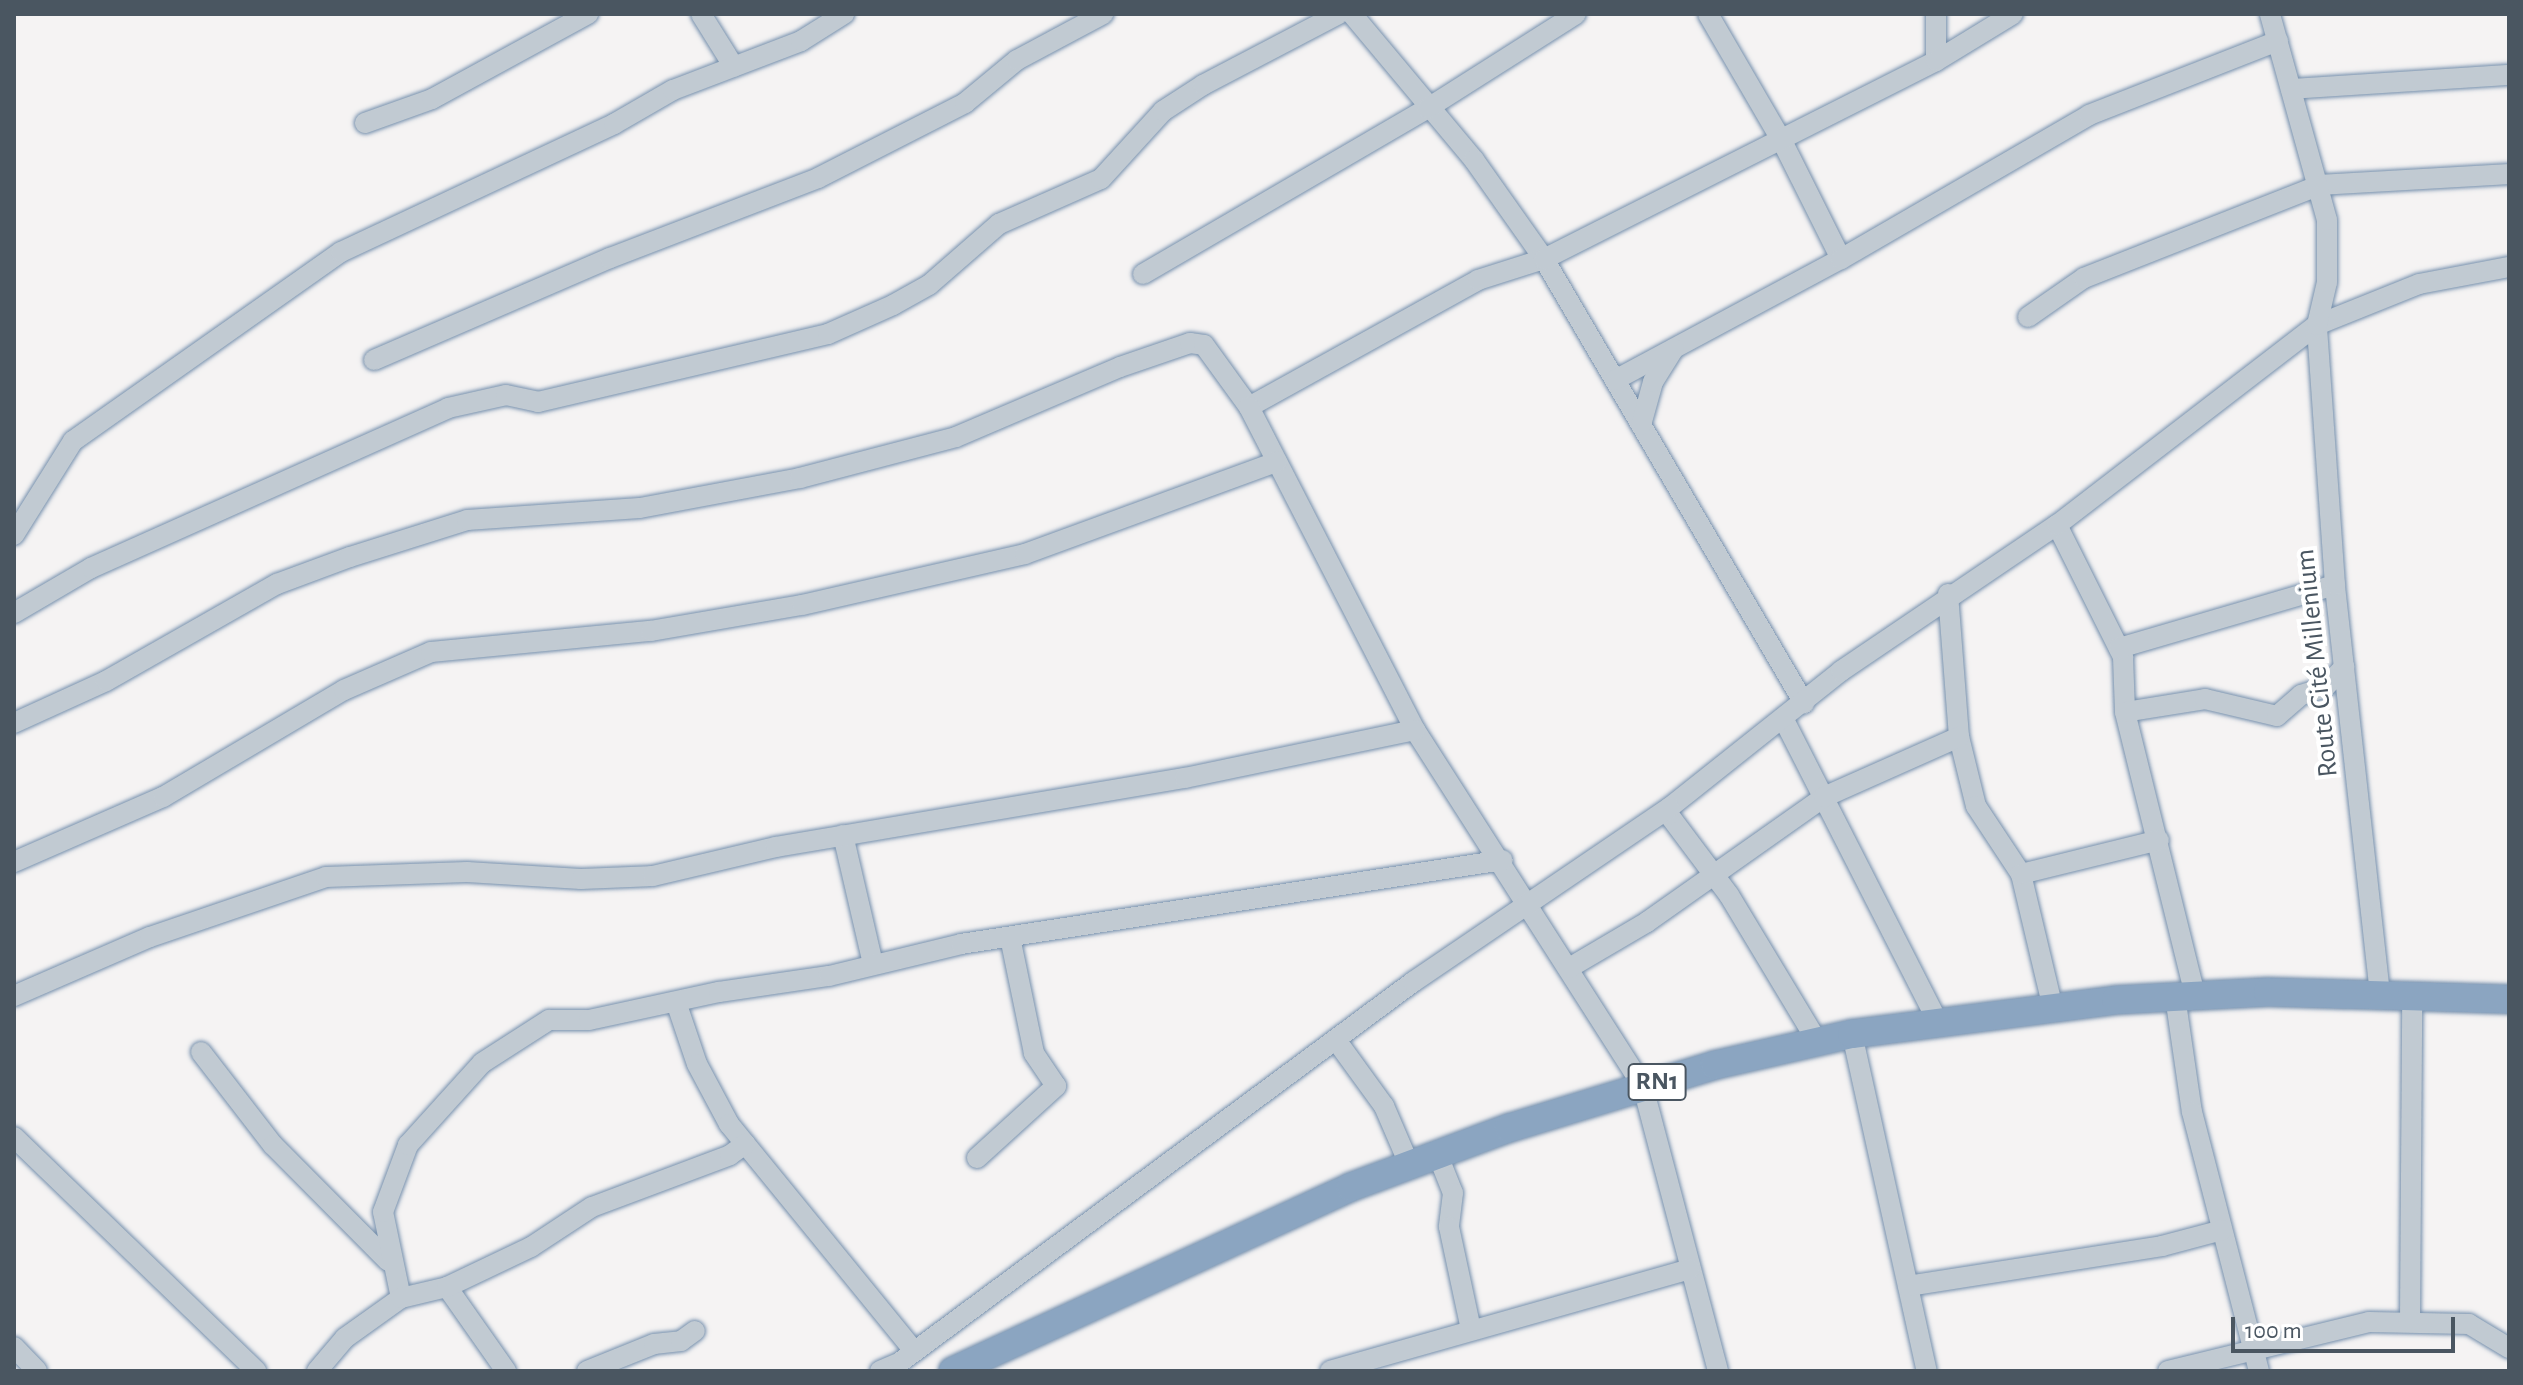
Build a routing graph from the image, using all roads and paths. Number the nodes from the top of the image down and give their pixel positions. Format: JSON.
{"nodes":[{"id":1,"x":588,"y":14,"type":"edge"},
{"id":2,"x":701,"y":14,"type":"edge"},
{"id":3,"x":844,"y":14,"type":"edge"},
{"id":4,"x":1103,"y":14,"type":"edge"},
{"id":5,"x":1339,"y":14,"type":"edge"},
{"id":6,"x":1352,"y":14,"type":"edge"},
{"id":7,"x":1576,"y":14,"type":"edge"},
{"id":8,"x":1708,"y":14,"type":"edge"},
{"id":9,"x":1936,"y":14,"type":"edge"},
{"id":10,"x":2013,"y":14,"type":"edge"},
{"id":11,"x":2270,"y":14,"type":"edge"},
{"id":12,"x":565,"y":20,"type":"edge"},
{"id":13,"x":2278,"y":41,"type":"junction"},
{"id":14,"x":1936,"y":61,"type":"junction"},
{"id":15,"x":734,"y":67,"type":"junction"},
{"id":16,"x":2509,"y":75,"type":"edge"},
{"id":17,"x":2291,"y":89,"type":"junction"},
{"id":18,"x":1428,"y":108,"type":"junction"},
{"id":19,"x":365,"y":123,"type":"dead end"},
{"id":20,"x":1782,"y":141,"type":"junction"},
{"id":21,"x":2509,"y":174,"type":"edge"},
{"id":22,"x":2320,"y":185,"type":"junction"},
{"id":23,"x":1544,"y":259,"type":"junction"},
{"id":24,"x":1841,"y":259,"type":"junction"},
{"id":25,"x":2509,"y":267,"type":"edge"},
{"id":26,"x":1143,"y":274,"type":"dead end"},
{"id":27,"x":2028,"y":317,"type":"dead end"},
{"id":28,"x":2317,"y":325,"type":"junction"},
{"id":29,"x":1678,"y":343,"type":"junction"},
{"id":30,"x":374,"y":360,"type":"dead end"},
{"id":31,"x":1615,"y":380,"type":"junction"},
{"id":32,"x":1249,"y":407,"type":"junction"},
{"id":33,"x":1641,"y":425,"type":"junction"},
{"id":34,"x":1277,"y":462,"type":"junction"},
{"id":35,"x":2057,"y":525,"type":"junction"},
{"id":36,"x":14,"y":535,"type":"edge"},
{"id":37,"x":2335,"y":585,"type":"junction"},
{"id":38,"x":1948,"y":594,"type":"junction"},
{"id":39,"x":14,"y":613,"type":"edge"},
{"id":40,"x":2119,"y":648,"type":"junction"},
{"id":41,"x":2344,"y":667,"type":"junction"},
{"id":42,"x":1804,"y":703,"type":"junction"},
{"id":43,"x":2125,"y":712,"type":"junction"},
{"id":44,"x":1783,"y":718,"type":"junction"},
{"id":45,"x":14,"y":723,"type":"edge"},
{"id":46,"x":1415,"y":730,"type":"junction"},
{"id":47,"x":1959,"y":737,"type":"junction"},
{"id":48,"x":1824,"y":797,"type":"junction"},
{"id":49,"x":1669,"y":808,"type":"junction"},
{"id":50,"x":843,"y":835,"type":"junction"},
{"id":51,"x":2159,"y":840,"type":"junction"},
{"id":52,"x":1503,"y":860,"type":"junction"},
{"id":53,"x":14,"y":862,"type":"edge"},
{"id":54,"x":1713,"y":873,"type":"junction"},
{"id":55,"x":2021,"y":874,"type":"junction"},
{"id":56,"x":1530,"y":905,"type":"junction"},
{"id":57,"x":1010,"y":937,"type":"junction"},
{"id":58,"x":873,"y":964,"type":"junction"},
{"id":59,"x":1569,"y":968,"type":"junction"},
{"id":60,"x":2380,"y":994,"type":"junction"},
{"id":61,"x":2185,"y":995,"type":"junction"},
{"id":62,"x":2412,"y":995,"type":"junction"},
{"id":63,"x":14,"y":996,"type":"edge"},
{"id":64,"x":2509,"y":999,"type":"edge"},
{"id":65,"x":676,"y":1002,"type":"junction"},
{"id":66,"x":2053,"y":1008,"type":"junction"},
{"id":67,"x":1938,"y":1022,"type":"junction"},
{"id":68,"x":1852,"y":1034,"type":"junction"},
{"id":69,"x":1336,"y":1040,"type":"junction"},
{"id":70,"x":1817,"y":1041,"type":"junction"},
{"id":71,"x":201,"y":1052,"type":"dead end"},
{"id":72,"x":1643,"y":1087,"type":"junction"},
{"id":73,"x":14,"y":1137,"type":"edge"},
{"id":74,"x":745,"y":1144,"type":"junction"},
{"id":75,"x":1437,"y":1153,"type":"junction"},
{"id":76,"x":977,"y":1158,"type":"dead end"},
{"id":77,"x":1409,"y":1164,"type":"junction"},
{"id":78,"x":2222,"y":1230,"type":"junction"},
{"id":79,"x":390,"y":1264,"type":"junction"},
{"id":80,"x":1690,"y":1269,"type":"junction"},
{"id":81,"x":1908,"y":1286,"type":"junction"},
{"id":82,"x":447,"y":1287,"type":"junction"},
{"id":83,"x":401,"y":1298,"type":"junction"},
{"id":84,"x":2410,"y":1320,"type":"junction"},
{"id":85,"x":1471,"y":1330,"type":"junction"},
{"id":86,"x":695,"y":1331,"type":"dead end"},
{"id":87,"x":14,"y":1347,"type":"edge"},
{"id":88,"x":2509,"y":1348,"type":"edge"},
{"id":89,"x":2254,"y":1351,"type":"junction"},
{"id":90,"x":899,"y":1364,"type":"edge"},
{"id":91,"x":37,"y":1371,"type":"edge"},
{"id":92,"x":256,"y":1371,"type":"edge"},
{"id":93,"x":317,"y":1371,"type":"edge"},
{"id":94,"x":506,"y":1371,"type":"edge"},
{"id":95,"x":587,"y":1371,"type":"edge"},
{"id":96,"x":953,"y":1371,"type":"edge"},
{"id":97,"x":1330,"y":1371,"type":"edge"},
{"id":98,"x":1718,"y":1371,"type":"edge"},
{"id":99,"x":1927,"y":1371,"type":"edge"},
{"id":100,"x":2168,"y":1371,"type":"edge"},
{"id":101,"x":2259,"y":1371,"type":"edge"}],
"edges":[{"from":1,"to":12,"type":"street"},
{"from":2,"to":15,"type":"street"},
{"from":3,"to":15,"type":"street"},
{"from":4,"to":30,"type":"street"},
{"from":5,"to":39,"type":"street"},
{"from":6,"to":18,"type":"street"},
{"from":7,"to":18,"type":"street"},
{"from":8,"to":20,"type":"street"},
{"from":9,"to":14,"type":"street"},
{"from":10,"to":14,"type":"street"},
{"from":11,"to":13,"type":"street","name":"Route Cité Millenium"},
{"from":12,"to":19,"type":"street"},
{"from":13,"to":17,"type":"street","name":"Route Cité Millenium"},
{"from":13,"to":24,"type":"street"},
{"from":14,"to":20,"type":"street"},
{"from":15,"to":36,"type":"street"},
{"from":16,"to":17,"type":"street"},
{"from":17,"to":22,"type":"street","name":"Route Cité Millenium"},
{"from":18,"to":23,"type":"street"},
{"from":18,"to":26,"type":"street"},
{"from":20,"to":23,"type":"street"},
{"from":20,"to":24,"type":"street"},
{"from":21,"to":22,"type":"street"},
{"from":22,"to":27,"type":"street"},
{"from":22,"to":28,"type":"street","name":"Route Cité Millenium"},
{"from":23,"to":31,"type":"street"},
{"from":23,"to":32,"type":"street"},
{"from":24,"to":29,"type":"street"},
{"from":25,"to":28,"type":"street"},
{"from":28,"to":35,"type":"street"},
{"from":28,"to":37,"type":"street","name":"Route Cité Millenium"},
{"from":29,"to":31,"type":"street"},
{"from":29,"to":33,"type":"street"},
{"from":31,"to":33,"type":"street"},
{"from":32,"to":34,"type":"street"},
{"from":32,"to":45,"type":"street"},
{"from":33,"to":42,"type":"street"},
{"from":34,"to":46,"type":"street"},
{"from":34,"to":53,"type":"street"},
{"from":35,"to":38,"type":"street"},
{"from":35,"to":40,"type":"street"},
{"from":37,"to":40,"type":"street"},
{"from":37,"to":41,"type":"street","name":"Route Cité Millenium"},
{"from":38,"to":42,"type":"street"},
{"from":38,"to":47,"type":"street"},
{"from":40,"to":43,"type":"street"},
{"from":41,"to":43,"type":"street"},
{"from":41,"to":60,"type":"street","name":"Route Cité Millenium"},
{"from":42,"to":44,"type":"street"},
{"from":43,"to":51,"type":"street"},
{"from":44,"to":48,"type":"street"},
{"from":44,"to":49,"type":"street"},
{"from":46,"to":50,"type":"street"},
{"from":46,"to":52,"type":"street"},
{"from":47,"to":48,"type":"street"},
{"from":47,"to":55,"type":"street"},
{"from":48,"to":54,"type":"street"},
{"from":48,"to":67,"type":"street"},
{"from":49,"to":54,"type":"street"},
{"from":49,"to":56,"type":"street"},
{"from":50,"to":58,"type":"street"},
{"from":50,"to":63,"type":"street"},
{"from":51,"to":55,"type":"street"},
{"from":51,"to":61,"type":"street"},
{"from":52,"to":56,"type":"street"},
{"from":52,"to":57,"type":"street"},
{"from":54,"to":59,"type":"street"},
{"from":54,"to":70,"type":"street"},
{"from":55,"to":66,"type":"street"},
{"from":56,"to":59,"type":"street"},
{"from":56,"to":69,"type":"street"},
{"from":57,"to":58,"type":"street"},
{"from":57,"to":76,"type":"street"},
{"from":58,"to":65,"type":"street"},
{"from":59,"to":72,"type":"street"},
{"from":60,"to":61,"type":"highway","number":"RN1"},
{"from":60,"to":62,"type":"highway","number":"RN1"},
{"from":61,"to":66,"type":"highway","number":"RN1"},
{"from":61,"to":78,"type":"street"},
{"from":62,"to":64,"type":"highway","number":"RN1"},
{"from":62,"to":84,"type":"street"},
{"from":65,"to":74,"type":"street"},
{"from":65,"to":79,"type":"street"},
{"from":66,"to":67,"type":"highway","number":"RN1"},
{"from":67,"to":68,"type":"highway","number":"RN1"},
{"from":68,"to":70,"type":"highway","number":"RN1"},
{"from":68,"to":81,"type":"street"},
{"from":69,"to":77,"type":"street"},
{"from":69,"to":90,"type":"street"},
{"from":70,"to":72,"type":"highway","number":"RN1"},
{"from":71,"to":79,"type":"street"},
{"from":72,"to":75,"type":"highway","number":"RN1"},
{"from":72,"to":80,"type":"street"},
{"from":73,"to":92,"type":"street"},
{"from":74,"to":82,"type":"street"},
{"from":74,"to":90,"type":"street"},
{"from":75,"to":77,"type":"highway","number":"RN1"},
{"from":75,"to":85,"type":"street"},
{"from":77,"to":96,"type":"highway","number":"RN1"},
{"from":78,"to":81,"type":"street"},
{"from":78,"to":89,"type":"street"},
{"from":79,"to":83,"type":"street"},
{"from":80,"to":85,"type":"street"},
{"from":80,"to":98,"type":"street"},
{"from":81,"to":99,"type":"street"},
{"from":82,"to":83,"type":"street"},
{"from":82,"to":94,"type":"street"},
{"from":83,"to":93,"type":"street"},
{"from":84,"to":88,"type":"street"},
{"from":84,"to":89,"type":"street"},
{"from":85,"to":97,"type":"street"},
{"from":86,"to":95,"type":"street"},
{"from":87,"to":91,"type":"street"},
{"from":89,"to":100,"type":"street"},
{"from":89,"to":101,"type":"street"}]}
